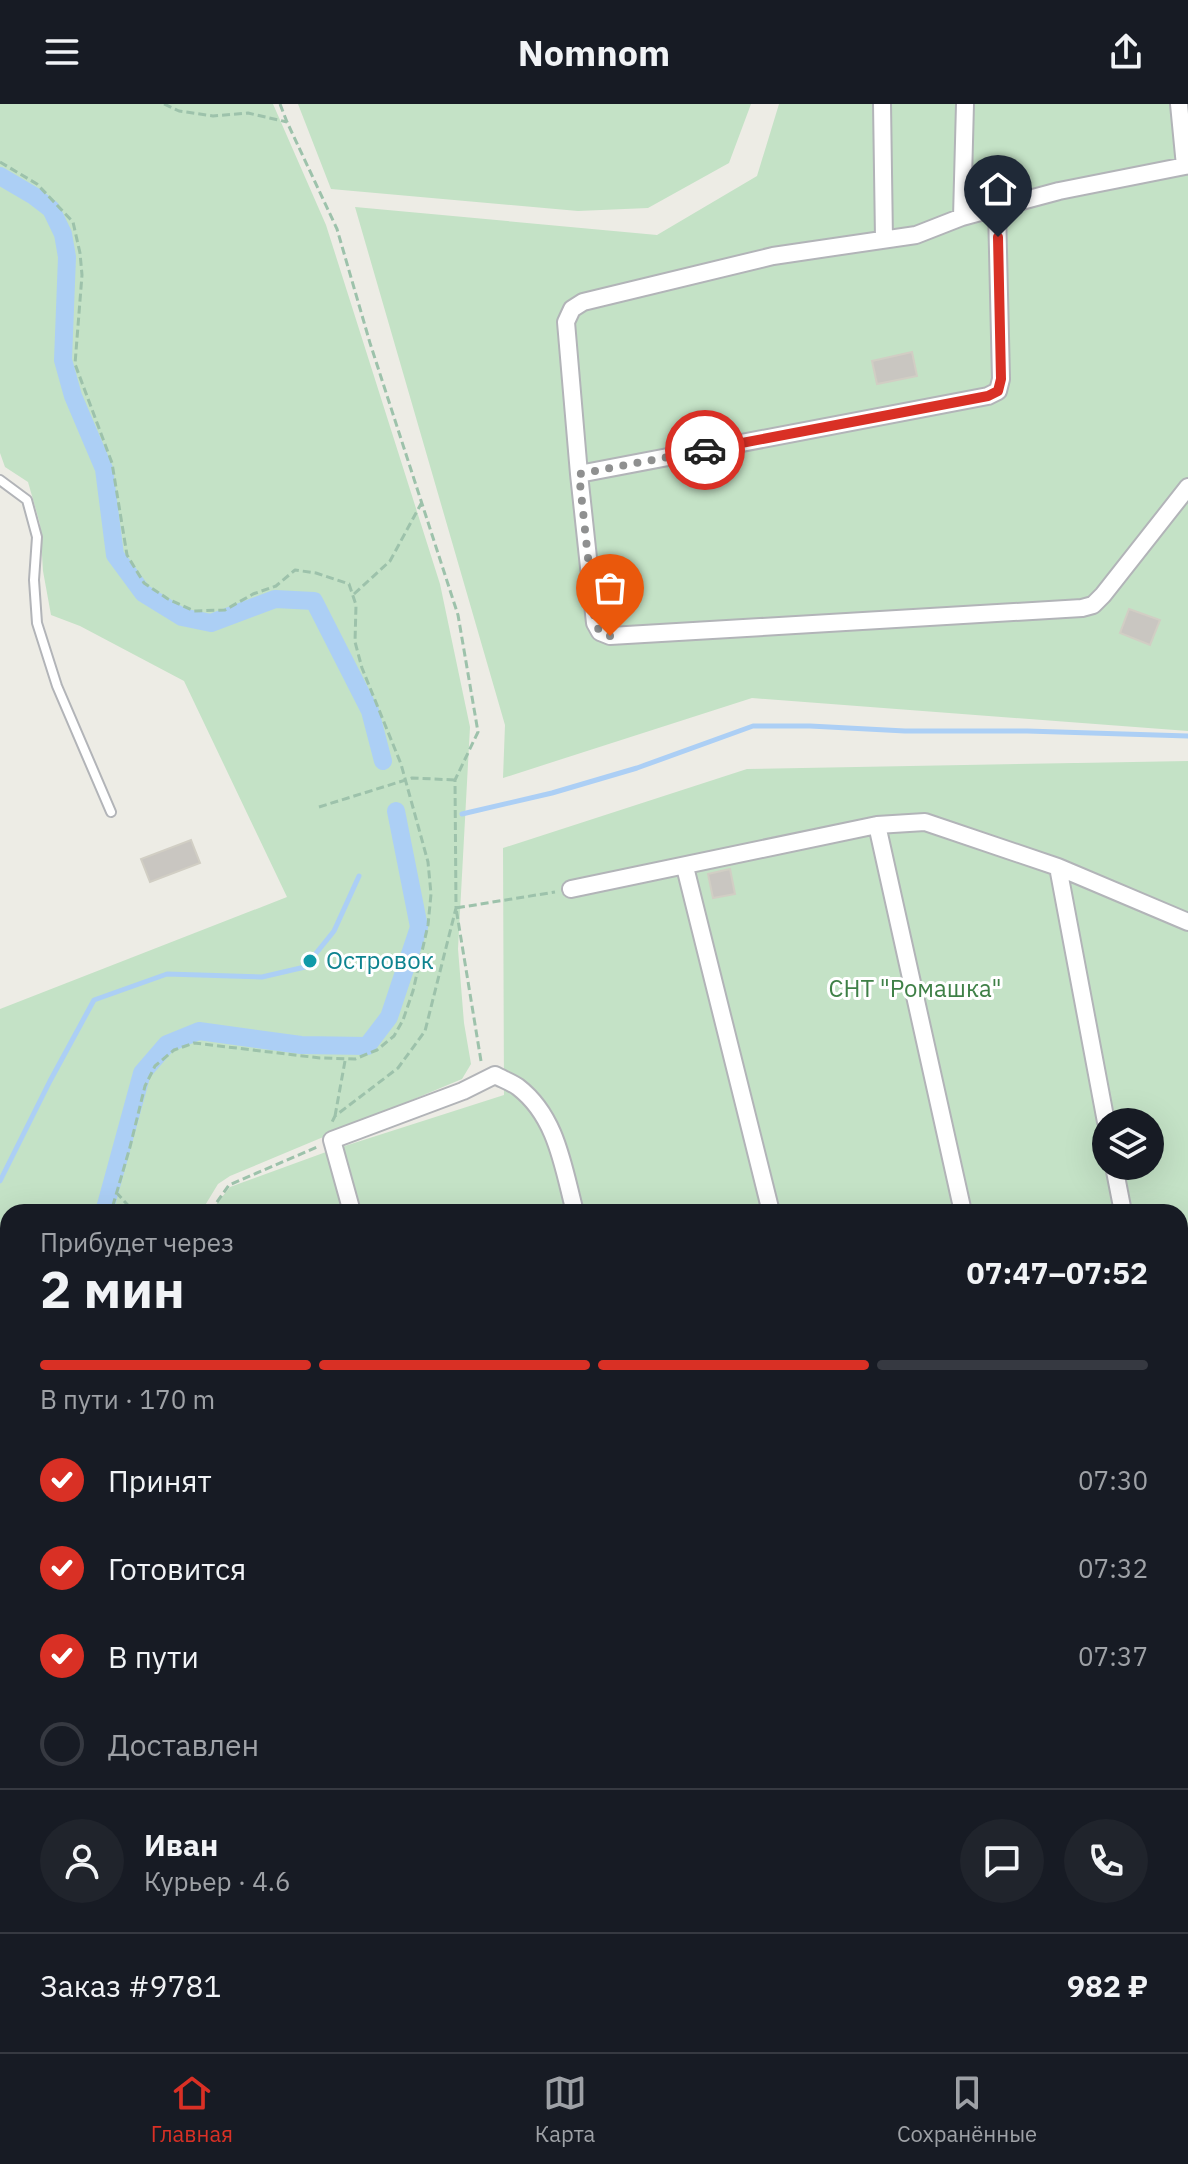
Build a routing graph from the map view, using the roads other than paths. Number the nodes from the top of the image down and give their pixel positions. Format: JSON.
{"nodes":[{"id":1,"x":882,"y":104,"type":"edge"},
{"id":2,"x":965,"y":104,"type":"edge"},
{"id":3,"x":1179,"y":104,"type":"edge"},
{"id":4,"x":1186,"y":167,"type":"edge"},
{"id":5,"x":997,"y":209,"type":"junction"},
{"id":6,"x":962,"y":217,"type":"junction"},
{"id":7,"x":884,"y":239,"type":"junction"},
{"id":8,"x":579,"y":474,"type":"junction"},
{"id":9,"x":0,"y":480,"type":"edge"},
{"id":10,"x":1188,"y":487,"type":"edge"},
{"id":11,"x":111,"y":812,"type":"dead end"},
{"id":12,"x":877,"y":825,"type":"junction"},
{"id":13,"x":685,"y":867,"type":"junction"},
{"id":14,"x":1058,"y":867,"type":"junction"},
{"id":15,"x":571,"y":889,"type":"road end"},
{"id":16,"x":1188,"y":922,"type":"edge"},
{"id":17,"x":1103,"y":1108,"type":"edge"},
{"id":18,"x":1117,"y":1180,"type":"edge"},
{"id":19,"x":350,"y":1204,"type":"edge"},
{"id":20,"x":573,"y":1204,"type":"edge"},
{"id":21,"x":769,"y":1204,"type":"edge"},
{"id":22,"x":961,"y":1204,"type":"edge"},
{"id":23,"x":1121,"y":1204,"type":"edge"}],
"edges":[{"from":1,"to":7,"type":"street"},
{"from":2,"to":6,"type":"street"},
{"from":3,"to":4,"type":"street"},
{"from":4,"to":5,"type":"street"},
{"from":5,"to":6,"type":"street"},
{"from":5,"to":8,"type":"street"},
{"from":6,"to":7,"type":"street"},
{"from":7,"to":8,"type":"street"},
{"from":8,"to":10,"type":"street"},
{"from":9,"to":11,"type":"lane"},
{"from":12,"to":13,"type":"street"},
{"from":12,"to":14,"type":"street"},
{"from":12,"to":22,"type":"street"},
{"from":13,"to":15,"type":"street"},
{"from":13,"to":21,"type":"street"},
{"from":14,"to":16,"type":"street"},
{"from":14,"to":17,"type":"street"},
{"from":18,"to":23,"type":"street"},
{"from":19,"to":20,"type":"street"}]}
